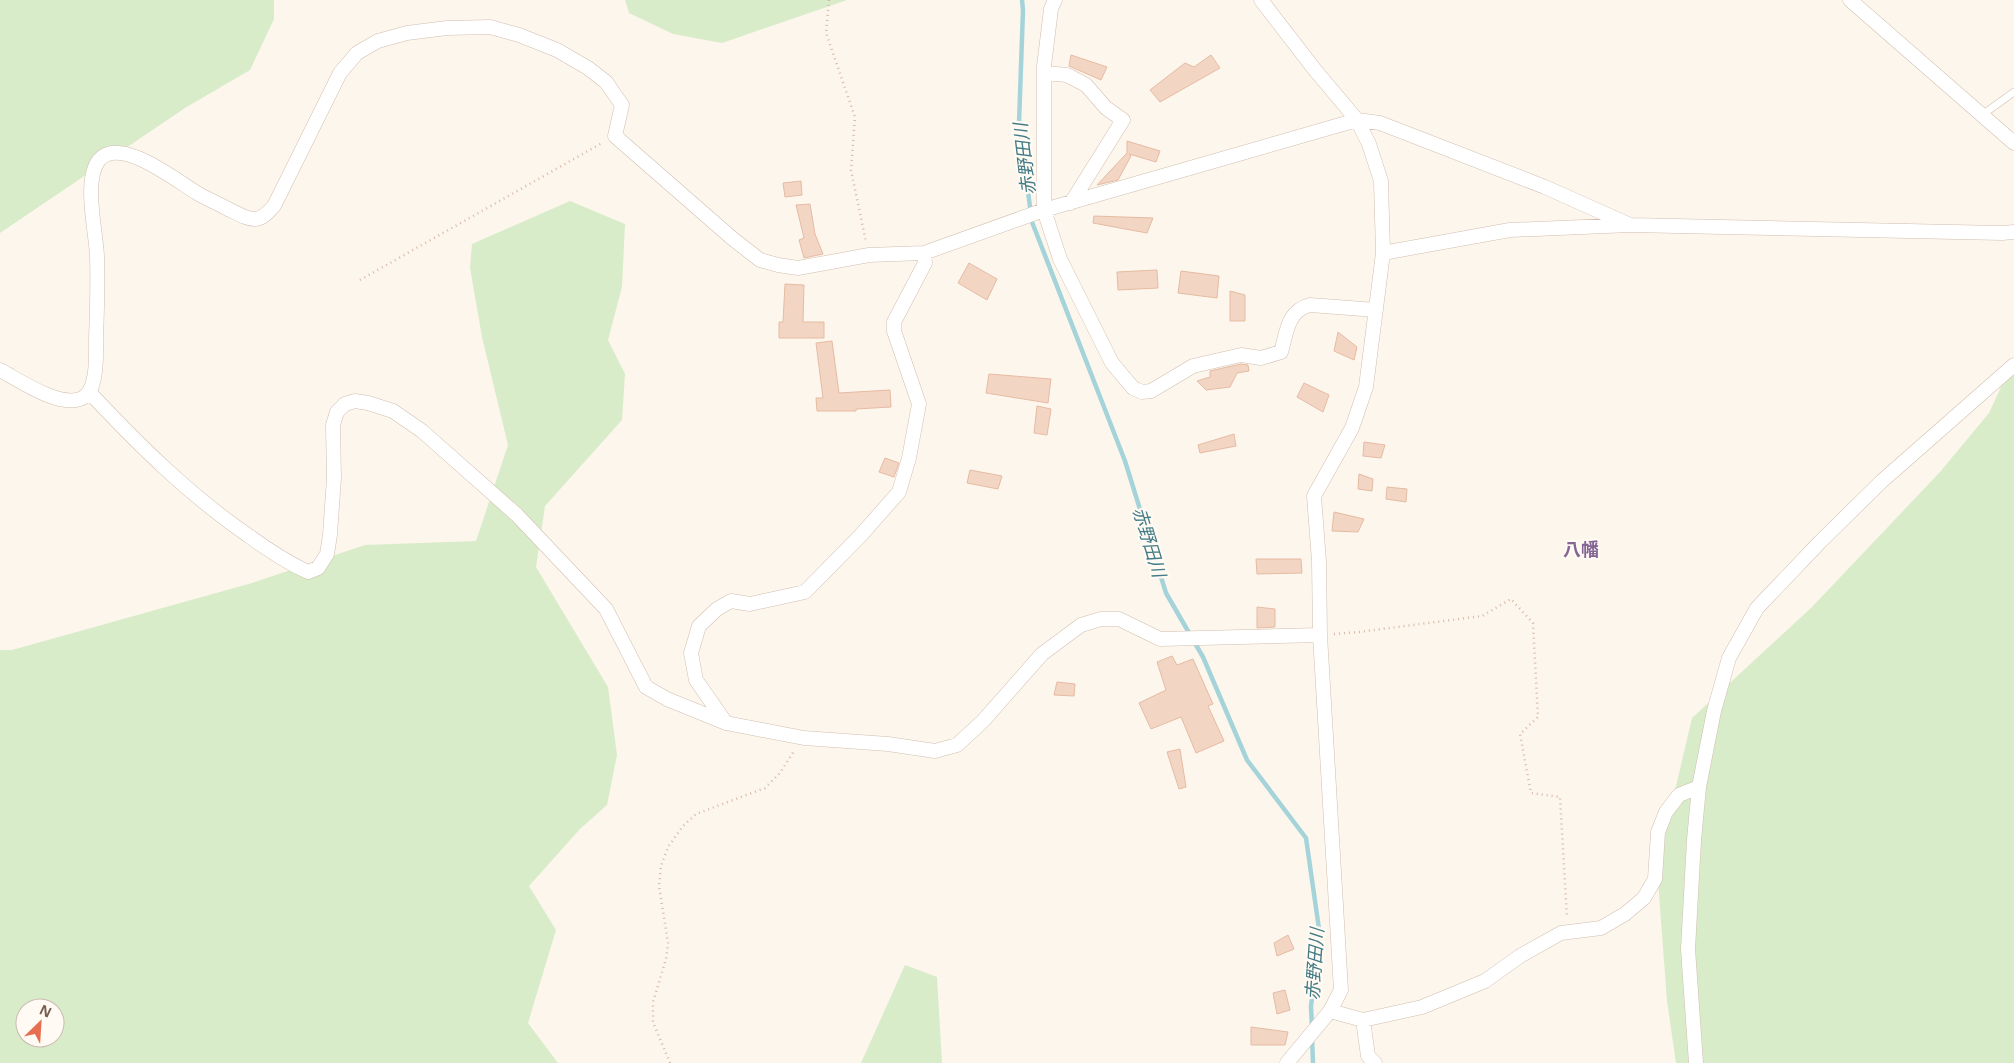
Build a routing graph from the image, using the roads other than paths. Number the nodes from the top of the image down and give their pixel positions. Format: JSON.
{"nodes":[{"id":1,"x":1055,"y":0,"type":"edge"},
{"id":2,"x":1261,"y":0,"type":"edge"},
{"id":3,"x":1850,"y":0,"type":"edge"},
{"id":4,"x":1044,"y":73,"type":"junction"},
{"id":5,"x":2014,"y":92,"type":"edge"},
{"id":6,"x":1982,"y":115,"type":"junction"},
{"id":7,"x":1358,"y":120,"type":"junction"},
{"id":8,"x":2014,"y":143,"type":"edge"},
{"id":9,"x":1071,"y":203,"type":"junction"},
{"id":10,"x":1042,"y":211,"type":"junction"},
{"id":11,"x":1630,"y":225,"type":"junction"},
{"id":12,"x":2014,"y":232,"type":"edge"},
{"id":13,"x":924,"y":253,"type":"junction"},
{"id":14,"x":1383,"y":253,"type":"junction"},
{"id":15,"x":1376,"y":310,"type":"junction"},
{"id":16,"x":2014,"y":365,"type":"edge"},
{"id":17,"x":0,"y":370,"type":"edge"},
{"id":18,"x":89,"y":392,"type":"junction"},
{"id":19,"x":1320,"y":635,"type":"junction"},
{"id":20,"x":726,"y":723,"type":"junction"},
{"id":21,"x":1699,"y":787,"type":"junction"},
{"id":22,"x":1330,"y":1011,"type":"junction"},
{"id":23,"x":1363,"y":1020,"type":"junction"},
{"id":24,"x":1287,"y":1063,"type":"edge"},
{"id":25,"x":1375,"y":1063,"type":"edge"},
{"id":26,"x":1696,"y":1063,"type":"edge"}],
"edges":[{"from":1,"to":4,"type":"street"},
{"from":2,"to":7,"type":"street"},
{"from":3,"to":6,"type":"street"},
{"from":4,"to":9,"type":"street"},
{"from":4,"to":10,"type":"street"},
{"from":5,"to":6,"type":"lane"},
{"from":6,"to":8,"type":"street"},
{"from":7,"to":9,"type":"street"},
{"from":7,"to":11,"type":"street"},
{"from":7,"to":14,"type":"street"},
{"from":9,"to":10,"type":"street"},
{"from":10,"to":13,"type":"street"},
{"from":10,"to":15,"type":"street"},
{"from":11,"to":12,"type":"street"},
{"from":11,"to":14,"type":"street"},
{"from":13,"to":18,"type":"street"},
{"from":13,"to":20,"type":"street"},
{"from":14,"to":15,"type":"street"},
{"from":15,"to":19,"type":"street"},
{"from":16,"to":21,"type":"street"},
{"from":17,"to":18,"type":"street"},
{"from":18,"to":20,"type":"street"},
{"from":19,"to":20,"type":"street"},
{"from":19,"to":22,"type":"street"},
{"from":21,"to":23,"type":"street"},
{"from":21,"to":26,"type":"street"},
{"from":22,"to":23,"type":"street"},
{"from":22,"to":24,"type":"street"},
{"from":23,"to":25,"type":"street"}]}
